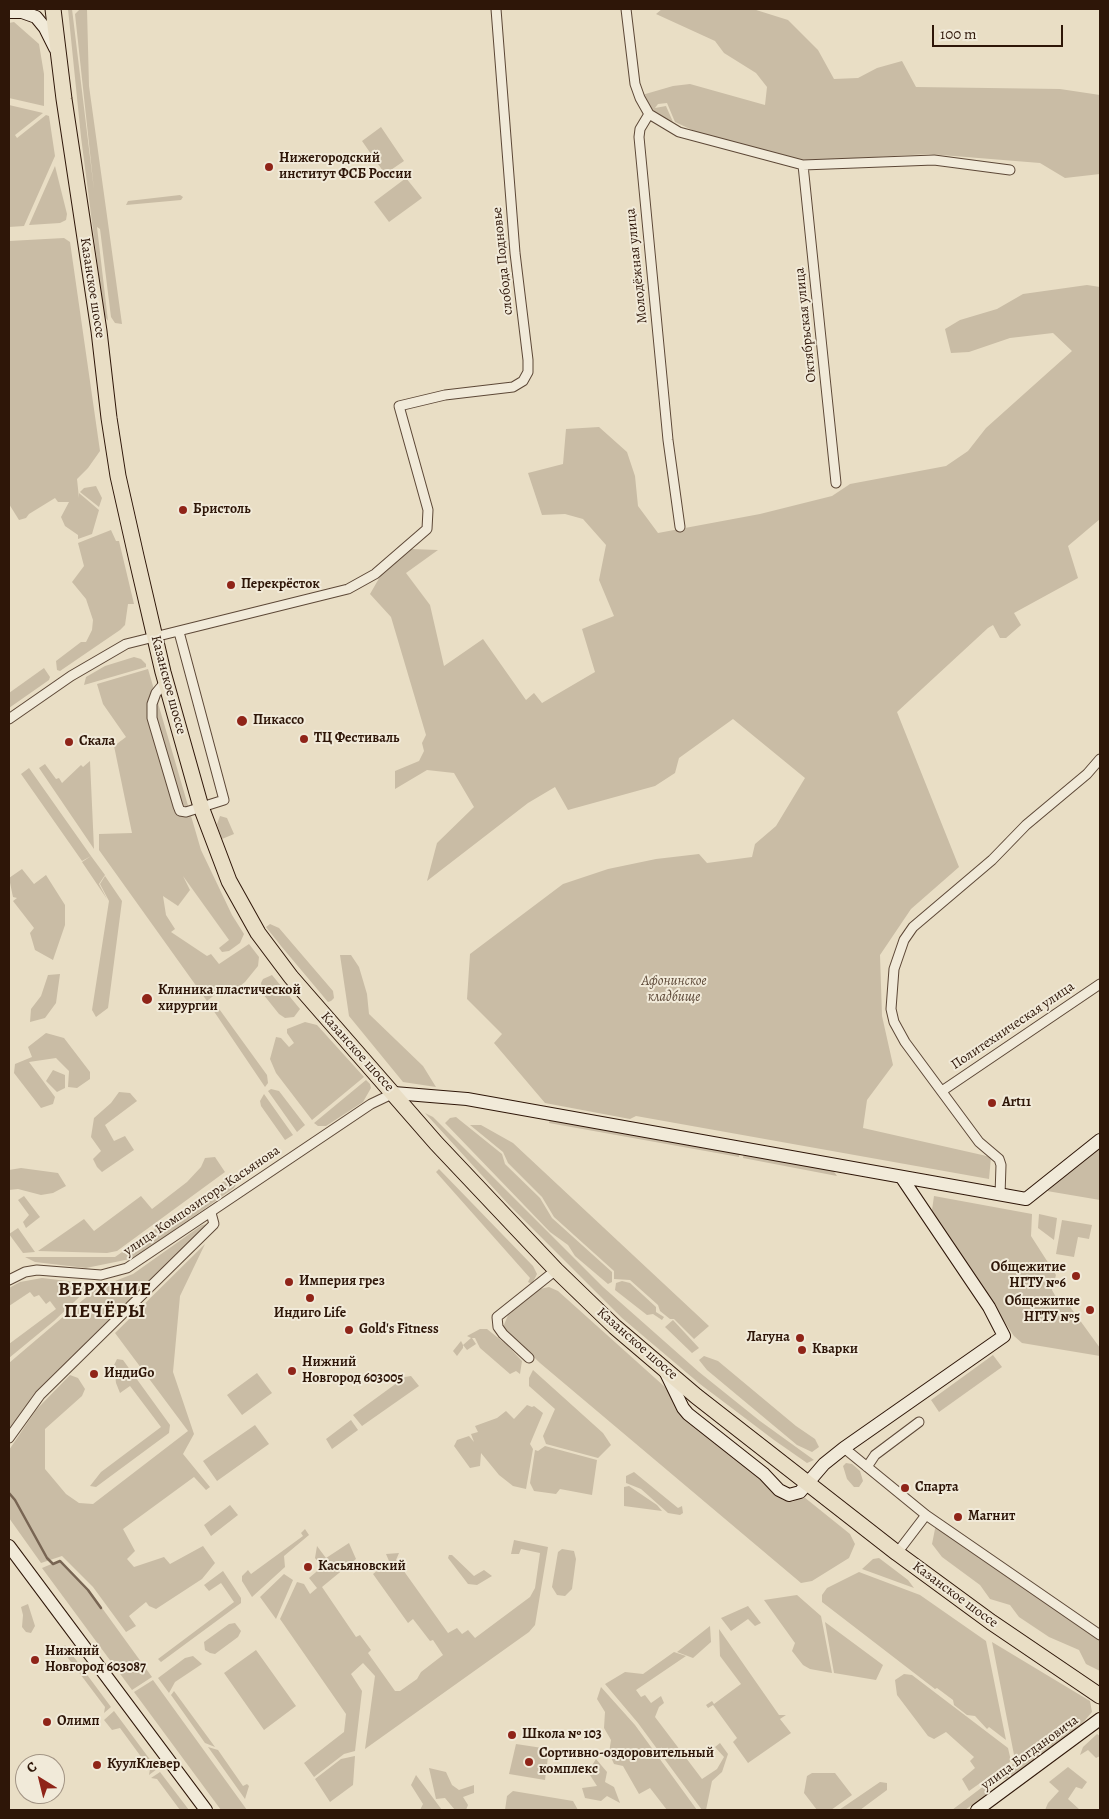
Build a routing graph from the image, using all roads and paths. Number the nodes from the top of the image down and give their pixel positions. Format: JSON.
{"nodes":[{"id":1,"x":53,"y":9,"type":"edge"},
{"id":2,"x":496,"y":9,"type":"edge"},
{"id":3,"x":626,"y":9,"type":"edge"},
{"id":4,"x":9,"y":12,"type":"edge"},
{"id":5,"x":59,"y":56,"type":"junction"},
{"id":6,"x":649,"y":114,"type":"junction"},
{"id":7,"x":803,"y":165,"type":"junction"},
{"id":8,"x":1010,"y":170,"type":"dead end"},
{"id":9,"x":836,"y":483,"type":"dead end"},
{"id":10,"x":680,"y":527,"type":"dead end"},
{"id":11,"x":179,"y":632,"type":"junction"},
{"id":12,"x":154,"y":636,"type":"junction"},
{"id":13,"x":166,"y":681,"type":"junction"},
{"id":14,"x":9,"y":719,"type":"edge"},
{"id":15,"x":1100,"y":759,"type":"edge"},
{"id":16,"x":201,"y":807,"type":"junction"},
{"id":17,"x":1100,"y":984,"type":"edge"},
{"id":18,"x":942,"y":1091,"type":"junction"},
{"id":19,"x":394,"y":1093,"type":"junction"},
{"id":20,"x":1100,"y":1140,"type":"edge"},
{"id":21,"x":902,"y":1178,"type":"junction"},
{"id":22,"x":935,"y":1183,"type":"junction"},
{"id":23,"x":1000,"y":1195,"type":"junction"},
{"id":24,"x":923,"y":1208,"type":"junction"},
{"id":25,"x":211,"y":1212,"type":"junction"},
{"id":26,"x":556,"y":1270,"type":"junction"},
{"id":27,"x":9,"y":1280,"type":"edge"},
{"id":28,"x":529,"y":1358,"type":"dead end"},
{"id":29,"x":664,"y":1369,"type":"junction"},
{"id":30,"x":919,"y":1422,"type":"dead end"},
{"id":31,"x":9,"y":1438,"type":"edge"},
{"id":32,"x":844,"y":1448,"type":"junction"},
{"id":33,"x":867,"y":1467,"type":"junction"},
{"id":34,"x":808,"y":1483,"type":"junction"},
{"id":35,"x":926,"y":1515,"type":"junction"},
{"id":36,"x":9,"y":1546,"type":"edge"},
{"id":37,"x":897,"y":1553,"type":"junction"},
{"id":38,"x":1100,"y":1635,"type":"edge"},
{"id":39,"x":1100,"y":1696,"type":"edge"},
{"id":40,"x":1100,"y":1718,"type":"edge"},
{"id":41,"x":206,"y":1810,"type":"edge"},
{"id":42,"x":977,"y":1810,"type":"edge"}],
"edges":[{"from":1,"to":5,"type":"main road","name":"Казанское шоссе"},
{"from":2,"to":11,"type":"street","name":"слобода Подновье"},
{"from":3,"to":6,"type":"street"},
{"from":4,"to":5,"type":"street"},
{"from":5,"to":12,"type":"main road","name":"Казанское шоссе"},
{"from":6,"to":7,"type":"street"},
{"from":6,"to":10,"type":"street","name":"Молодёжная улица"},
{"from":7,"to":8,"type":"street"},
{"from":7,"to":9,"type":"street","name":"Октябрьская улица"},
{"from":11,"to":12,"type":"street"},
{"from":11,"to":16,"type":"street"},
{"from":12,"to":13,"type":"main road","name":"Казанское шоссе"},
{"from":12,"to":14,"type":"street"},
{"from":13,"to":16,"type":"main road","name":"Казанское шоссе"},
{"from":13,"to":16,"type":"street"},
{"from":15,"to":18,"type":"street"},
{"from":16,"to":19,"type":"main road","name":"Казанское шоссе"},
{"from":17,"to":18,"type":"street","name":"Политехническая улица"},
{"from":18,"to":23,"type":"street"},
{"from":19,"to":21,"type":"street"},
{"from":19,"to":25,"type":"street","name":"улица Композитора Касьянова"},
{"from":19,"to":26,"type":"main road","name":"Казанское шоссе"},
{"from":20,"to":23,"type":"street"},
{"from":21,"to":22,"type":"street"},
{"from":21,"to":24,"type":"street"},
{"from":22,"to":23,"type":"street"},
{"from":22,"to":24,"type":"street"},
{"from":24,"to":32,"type":"street"},
{"from":25,"to":27,"type":"street","name":"улица Композитора Касьянова"},
{"from":25,"to":31,"type":"street"},
{"from":26,"to":28,"type":"street"},
{"from":26,"to":29,"type":"main road","name":"Казанское шоссе"},
{"from":29,"to":34,"type":"main road","name":"Казанское шоссе"},
{"from":29,"to":34,"type":"street"},
{"from":30,"to":33,"type":"street"},
{"from":32,"to":33,"type":"street"},
{"from":32,"to":34,"type":"street"},
{"from":33,"to":35,"type":"street"},
{"from":34,"to":37,"type":"main road","name":"Казанское шоссе"},
{"from":35,"to":37,"type":"street"},
{"from":35,"to":38,"type":"street"},
{"from":36,"to":41,"type":"street"},
{"from":37,"to":39,"type":"main road","name":"Казанское шоссе"},
{"from":40,"to":42,"type":"street","name":"улица Богдановича"}]}
